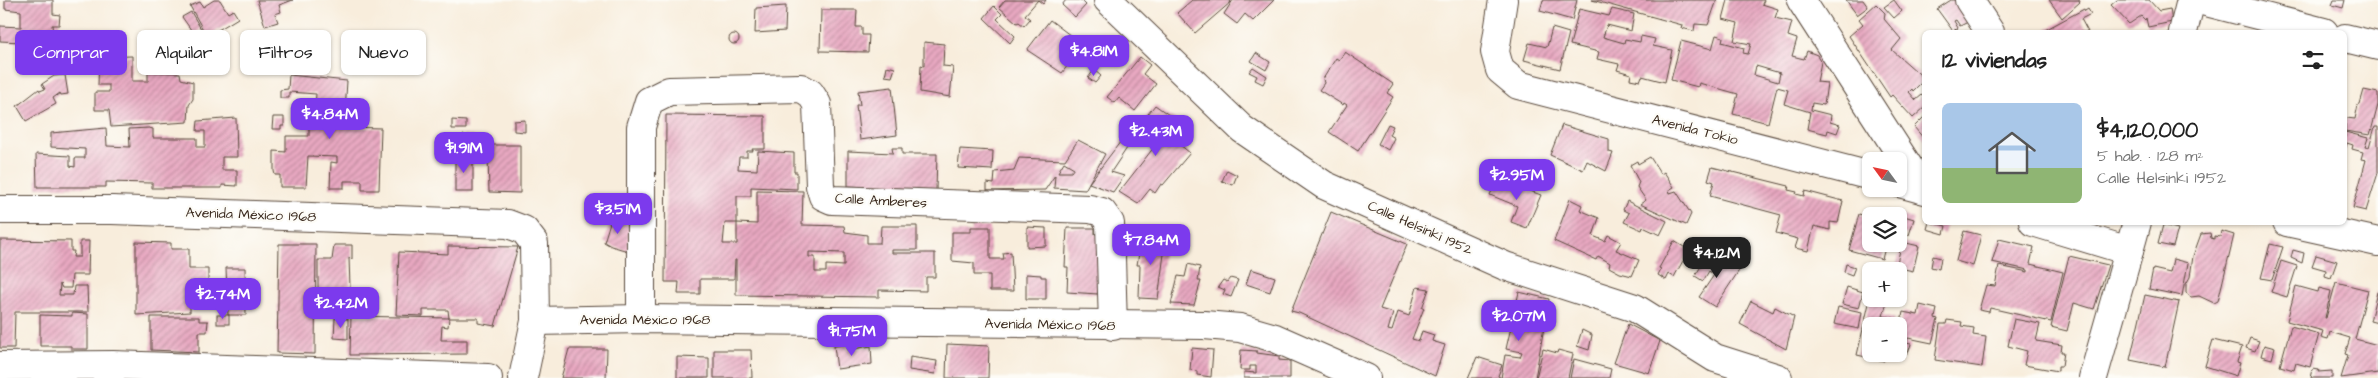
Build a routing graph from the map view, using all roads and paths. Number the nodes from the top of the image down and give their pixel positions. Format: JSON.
{"nodes":[{"id":1,"x":1108,"y":0,"type":"edge"},
{"id":2,"x":1503,"y":0,"type":"edge"},
{"id":3,"x":1802,"y":0,"type":"edge"},
{"id":4,"x":1969,"y":0,"type":"edge"},
{"id":5,"x":2191,"y":0,"type":"edge"},
{"id":6,"x":2198,"y":0,"type":"edge"},
{"id":7,"x":1989,"y":30,"type":"edge"},
{"id":8,"x":2184,"y":30,"type":"edge"},
{"id":9,"x":2316,"y":30,"type":"edge"},
{"id":10,"x":2347,"y":38,"type":"edge"},
{"id":11,"x":2378,"y":46,"type":"edge"},
{"id":12,"x":1862,"y":174,"type":"edge"},
{"id":13,"x":1915,"y":187,"type":"edge"},
{"id":14,"x":0,"y":210,"type":"edge"},
{"id":15,"x":2043,"y":225,"type":"edge"},
{"id":16,"x":2136,"y":225,"type":"edge"},
{"id":17,"x":2301,"y":225,"type":"edge"},
{"id":18,"x":2378,"y":242,"type":"edge"},
{"id":19,"x":2129,"y":251,"type":"junction"},
{"id":20,"x":641,"y":319,"type":"junction"},
{"id":21,"x":535,"y":321,"type":"junction"},
{"id":22,"x":1113,"y":326,"type":"junction"},
{"id":23,"x":0,"y":366,"type":"edge"},
{"id":24,"x":488,"y":378,"type":"edge"},
{"id":25,"x":524,"y":378,"type":"edge"},
{"id":26,"x":1366,"y":378,"type":"edge"},
{"id":27,"x":1778,"y":378,"type":"edge"},
{"id":28,"x":2093,"y":378,"type":"edge"}],
"edges":[{"from":1,"to":27,"type":"street","name":"Calle Helsinki 1952"},
{"from":2,"to":12,"type":"street","name":"Avenida Tokio"},
{"from":3,"to":13,"type":"street"},
{"from":4,"to":7,"type":"street"},
{"from":5,"to":8,"type":"street"},
{"from":6,"to":9,"type":"street"},
{"from":10,"to":11,"type":"street"},
{"from":14,"to":21,"type":"street","name":"Avenida México 1968"},
{"from":15,"to":19,"type":"street"},
{"from":16,"to":19,"type":"street"},
{"from":17,"to":18,"type":"street"},
{"from":19,"to":28,"type":"street"},
{"from":20,"to":21,"type":"street","name":"Avenida México 1968"},
{"from":20,"to":22,"type":"street","name":"Avenida México 1968"},
{"from":20,"to":22,"type":"street","name":"Calle Amberes"},
{"from":21,"to":25,"type":"street"},
{"from":22,"to":26,"type":"street","name":"Avenida México 1968"},
{"from":23,"to":24,"type":"street"}]}
